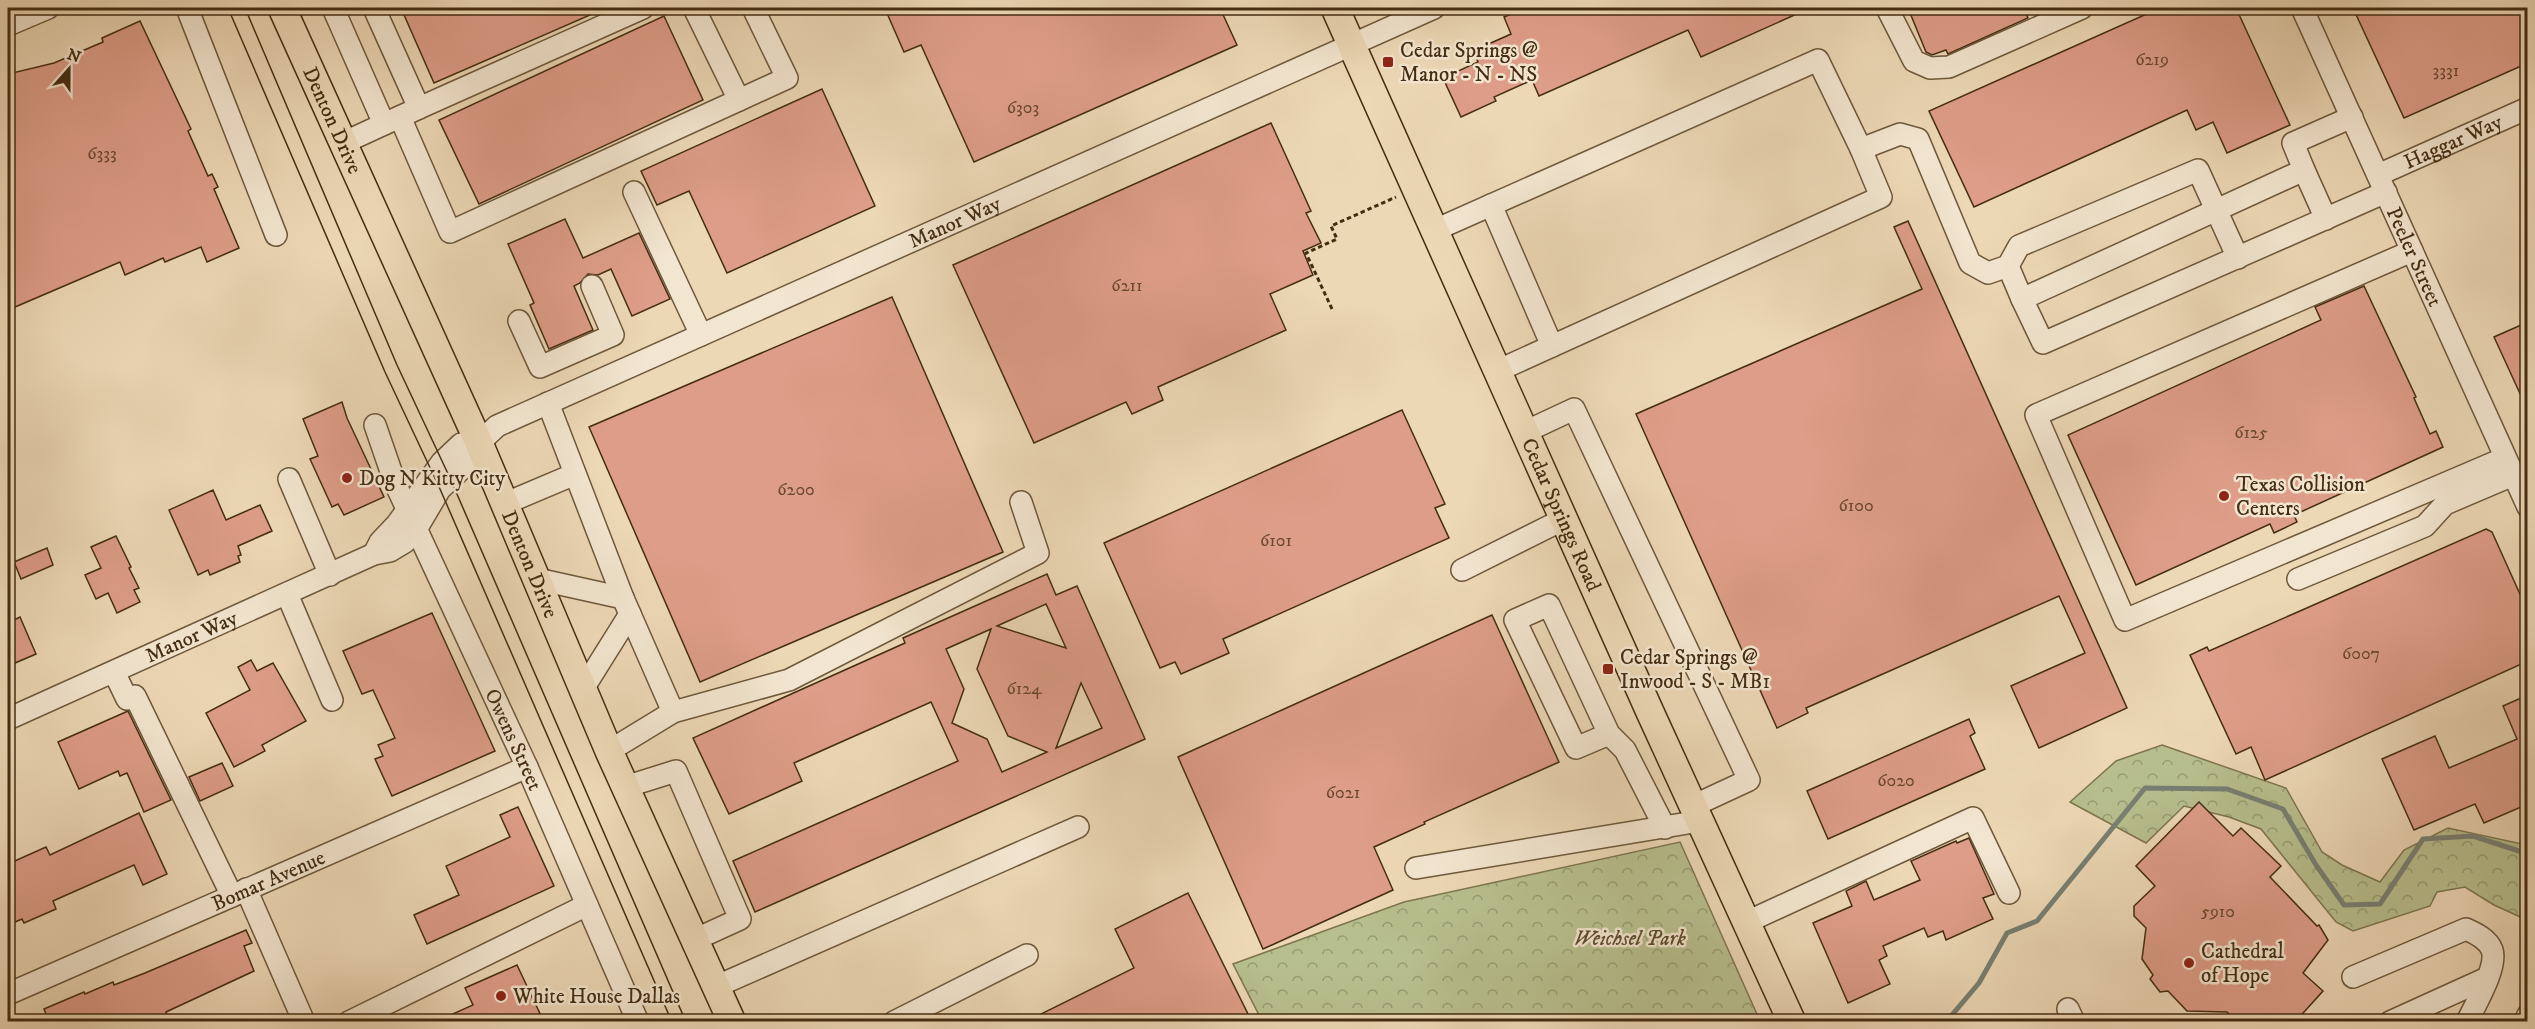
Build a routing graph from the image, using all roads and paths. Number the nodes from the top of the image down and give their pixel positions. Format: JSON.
{"nodes":[{"id":1,"x":48,"y":8,"type":"edge"},
{"id":2,"x":187,"y":8,"type":"edge"},
{"id":3,"x":282,"y":8,"type":"edge"},
{"id":4,"x":333,"y":8,"type":"edge"},
{"id":5,"x":374,"y":8,"type":"edge"},
{"id":6,"x":643,"y":8,"type":"edge"},
{"id":7,"x":694,"y":8,"type":"edge"},
{"id":8,"x":753,"y":8,"type":"edge"},
{"id":9,"x":1335,"y":8,"type":"edge"},
{"id":10,"x":1434,"y":8,"type":"edge"},
{"id":11,"x":1887,"y":8,"type":"edge"},
{"id":12,"x":2082,"y":8,"type":"edge"},
{"id":13,"x":2302,"y":8,"type":"edge"},
{"id":14,"x":8,"y":25,"type":"edge"},
{"id":15,"x":1352,"y":44,"type":"junction"},
{"id":16,"x":739,"y":100,"type":"junction"},
{"id":17,"x":419,"y":108,"type":"junction"},
{"id":18,"x":2528,"y":108,"type":"edge"},
{"id":19,"x":2352,"y":117,"type":"junction"},
{"id":20,"x":392,"y":120,"type":"junction"},
{"id":21,"x":343,"y":143,"type":"junction"},
{"id":22,"x":1861,"y":149,"type":"junction"},
{"id":23,"x":2304,"y":170,"type":"junction"},
{"id":24,"x":2382,"y":183,"type":"junction"},
{"id":25,"x":634,"y":192,"type":"dead end"},
{"id":26,"x":1396,"y":196,"type":"dead end"},
{"id":27,"x":1491,"y":205,"type":"junction"},
{"id":28,"x":2217,"y":210,"type":"junction"},
{"id":29,"x":2326,"y":219,"type":"junction"},
{"id":30,"x":1435,"y":230,"type":"junction"},
{"id":31,"x":276,"y":234,"type":"dead end"},
{"id":32,"x":2412,"y":251,"type":"junction"},
{"id":33,"x":2238,"y":258,"type":"junction"},
{"id":34,"x":2008,"y":266,"type":"junction"},
{"id":35,"x":592,"y":286,"type":"dead end"},
{"id":36,"x":2022,"y":299,"type":"junction"},
{"id":37,"x":1332,"y":309,"type":"dead end"},
{"id":38,"x":519,"y":321,"type":"dead end"},
{"id":39,"x":700,"y":335,"type":"junction"},
{"id":40,"x":594,"y":343,"type":"junction"},
{"id":41,"x":1552,"y":346,"type":"junction"},
{"id":42,"x":540,"y":367,"type":"junction"},
{"id":43,"x":1497,"y":370,"type":"junction"},
{"id":44,"x":608,"y":376,"type":"junction"},
{"id":45,"x":551,"y":401,"type":"junction"},
{"id":46,"x":375,"y":425,"type":"dead end"},
{"id":47,"x":1525,"y":432,"type":"junction"},
{"id":48,"x":479,"y":443,"type":"junction"},
{"id":49,"x":388,"y":459,"type":"junction"},
{"id":50,"x":2509,"y":466,"type":"junction"},
{"id":51,"x":575,"y":474,"type":"junction"},
{"id":52,"x":429,"y":476,"type":"junction"},
{"id":53,"x":289,"y":478,"type":"dead end"},
{"id":54,"x":1021,"y":502,"type":"dead end"},
{"id":55,"x":504,"y":504,"type":"junction"},
{"id":56,"x":2528,"y":507,"type":"edge"},
{"id":57,"x":408,"y":509,"type":"junction"},
{"id":58,"x":1564,"y":519,"type":"junction"},
{"id":59,"x":417,"y":528,"type":"junction"},
{"id":60,"x":374,"y":554,"type":"junction"},
{"id":61,"x":1462,"y":570,"type":"dead end"},
{"id":62,"x":330,"y":574,"type":"junction"},
{"id":63,"x":537,"y":579,"type":"junction"},
{"id":64,"x":2298,"y":579,"type":"dead end"},
{"id":65,"x":287,"y":594,"type":"junction"},
{"id":66,"x":627,"y":606,"type":"junction"},
{"id":67,"x":114,"y":672,"type":"junction"},
{"id":68,"x":583,"y":689,"type":"junction"},
{"id":69,"x":332,"y":700,"type":"dead end"},
{"id":70,"x":673,"y":712,"type":"junction"},
{"id":71,"x":8,"y":719,"type":"edge"},
{"id":72,"x":1610,"y":734,"type":"junction"},
{"id":73,"x":609,"y":751,"type":"junction"},
{"id":74,"x":527,"y":767,"type":"junction"},
{"id":75,"x":625,"y":787,"type":"junction"},
{"id":76,"x":1697,"y":813,"type":"junction"},
{"id":77,"x":1078,"y":827,"type":"dead end"},
{"id":78,"x":1665,"y":828,"type":"junction"},
{"id":79,"x":1416,"y":868,"type":"dead end"},
{"id":80,"x":239,"y":893,"type":"junction"},
{"id":81,"x":2009,"y":893,"type":"dead end"},
{"id":82,"x":587,"y":905,"type":"junction"},
{"id":83,"x":1747,"y":922,"type":"junction"},
{"id":84,"x":694,"y":940,"type":"junction"},
{"id":85,"x":1027,"y":955,"type":"dead end"},
{"id":86,"x":2353,"y":977,"type":"dead end"},
{"id":87,"x":2487,"y":978,"type":"junction"},
{"id":88,"x":715,"y":987,"type":"junction"},
{"id":89,"x":8,"y":994,"type":"edge"},
{"id":90,"x":2528,"y":1015,"type":"edge"},
{"id":91,"x":304,"y":1022,"type":"edge"},
{"id":92,"x":349,"y":1022,"type":"edge"},
{"id":93,"x":638,"y":1022,"type":"edge"},
{"id":94,"x":732,"y":1022,"type":"edge"},
{"id":95,"x":894,"y":1022,"type":"edge"},
{"id":96,"x":1792,"y":1022,"type":"edge"},
{"id":97,"x":2390,"y":1022,"type":"edge"},
{"id":98,"x":2467,"y":1022,"type":"edge"},
{"id":99,"x":2525,"y":1022,"type":"edge"}],
"edges":[{"from":1,"to":14,"type":"street"},
{"from":2,"to":31,"type":"street"},
{"from":3,"to":21,"type":"main road","name":"Denton Drive"},
{"from":4,"to":20,"type":"street"},
{"from":5,"to":17,"type":"street"},
{"from":6,"to":17,"type":"street"},
{"from":7,"to":16,"type":"street"},
{"from":8,"to":16,"type":"street"},
{"from":9,"to":15,"type":"main road","name":"Cedar Springs Road"},
{"from":10,"to":15,"type":"street","name":"Manor Way"},
{"from":11,"to":12,"type":"street"},
{"from":13,"to":19,"type":"street","name":"Peeler Street"},
{"from":15,"to":30,"type":"main road","name":"Cedar Springs Road"},
{"from":15,"to":39,"type":"street","name":"Manor Way"},
{"from":16,"to":20,"type":"street"},
{"from":17,"to":20,"type":"street"},
{"from":18,"to":24,"type":"street","name":"Haggar Way"},
{"from":19,"to":23,"type":"street"},
{"from":19,"to":24,"type":"street","name":"Peeler Street"},
{"from":20,"to":21,"type":"street"},
{"from":21,"to":48,"type":"main road","name":"Denton Drive"},
{"from":22,"to":27,"type":"street"},
{"from":22,"to":34,"type":"street"},
{"from":22,"to":41,"type":"street"},
{"from":23,"to":28,"type":"street"},
{"from":23,"to":29,"type":"street"},
{"from":24,"to":29,"type":"street","name":"Haggar Way"},
{"from":24,"to":32,"type":"street","name":"Peeler Street"},
{"from":25,"to":39,"type":"street"},
{"from":26,"to":37,"type":"path"},
{"from":27,"to":30,"type":"street"},
{"from":27,"to":41,"type":"street"},
{"from":28,"to":33,"type":"street"},
{"from":28,"to":34,"type":"street"},
{"from":28,"to":36,"type":"street"},
{"from":29,"to":33,"type":"street","name":"Haggar Way"},
{"from":30,"to":43,"type":"main road","name":"Cedar Springs Road"},
{"from":32,"to":50,"type":"street","name":"Peeler Street"},
{"from":32,"to":50,"type":"street"},
{"from":33,"to":36,"type":"street","name":"Haggar Way"},
{"from":34,"to":36,"type":"street"},
{"from":35,"to":40,"type":"street"},
{"from":38,"to":42,"type":"street"},
{"from":39,"to":44,"type":"street","name":"Manor Way"},
{"from":40,"to":42,"type":"street"},
{"from":40,"to":44,"type":"street"},
{"from":41,"to":43,"type":"street"},
{"from":42,"to":45,"type":"street"},
{"from":43,"to":47,"type":"main road","name":"Cedar Springs Road"},
{"from":44,"to":45,"type":"street","name":"Manor Way"},
{"from":45,"to":48,"type":"street","name":"Manor Way"},
{"from":45,"to":51,"type":"street"},
{"from":46,"to":49,"type":"street","name":"Owens Street"},
{"from":47,"to":58,"type":"main road","name":"Cedar Springs Road"},
{"from":47,"to":76,"type":"street"},
{"from":48,"to":52,"type":"street","name":"Manor Way"},
{"from":48,"to":55,"type":"main road","name":"Denton Drive"},
{"from":48,"to":59,"type":"street","name":"Manor Way"},
{"from":49,"to":52,"type":"street"},
{"from":49,"to":57,"type":"street","name":"Owens Street"},
{"from":50,"to":56,"type":"street","name":"Peeler Street"},
{"from":50,"to":64,"type":"street"},
{"from":51,"to":55,"type":"street"},
{"from":51,"to":66,"type":"street"},
{"from":52,"to":57,"type":"street","name":"Manor Way"},
{"from":53,"to":62,"type":"street"},
{"from":54,"to":70,"type":"street"},
{"from":55,"to":63,"type":"main road","name":"Denton Drive"},
{"from":57,"to":59,"type":"street","name":"Owens Street"},
{"from":57,"to":60,"type":"street","name":"Manor Way"},
{"from":58,"to":61,"type":"street"},
{"from":58,"to":76,"type":"main road","name":"Cedar Springs Road"},
{"from":59,"to":60,"type":"street","name":"Manor Way"},
{"from":59,"to":74,"type":"street","name":"Owens Street"},
{"from":60,"to":62,"type":"street","name":"Manor Way"},
{"from":62,"to":65,"type":"street","name":"Manor Way"},
{"from":63,"to":66,"type":"street"},
{"from":63,"to":68,"type":"main road","name":"Denton Drive"},
{"from":65,"to":67,"type":"street","name":"Manor Way"},
{"from":65,"to":69,"type":"street"},
{"from":66,"to":68,"type":"street"},
{"from":66,"to":70,"type":"street"},
{"from":67,"to":71,"type":"street","name":"Manor Way"},
{"from":67,"to":80,"type":"street"},
{"from":68,"to":73,"type":"main road","name":"Denton Drive"},
{"from":70,"to":73,"type":"street"},
{"from":72,"to":72,"type":"street"},
{"from":72,"to":78,"type":"street"},
{"from":73,"to":75,"type":"main road","name":"Denton Drive"},
{"from":74,"to":80,"type":"street","name":"Bomar Avenue"},
{"from":74,"to":82,"type":"street","name":"Owens Street"},
{"from":75,"to":84,"type":"main road","name":"Denton Drive"},
{"from":75,"to":84,"type":"street"},
{"from":76,"to":78,"type":"street"},
{"from":76,"to":83,"type":"main road","name":"Cedar Springs Road"},
{"from":77,"to":88,"type":"street"},
{"from":78,"to":79,"type":"street"},
{"from":80,"to":89,"type":"street","name":"Bomar Avenue"},
{"from":80,"to":91,"type":"street"},
{"from":81,"to":83,"type":"street"},
{"from":82,"to":92,"type":"street"},
{"from":82,"to":93,"type":"street","name":"Owens Street"},
{"from":83,"to":96,"type":"main road","name":"Cedar Springs Road"},
{"from":84,"to":88,"type":"main road","name":"Denton Drive"},
{"from":85,"to":95,"type":"street"},
{"from":86,"to":87,"type":"street"},
{"from":87,"to":97,"type":"street"},
{"from":87,"to":98,"type":"street"},
{"from":88,"to":94,"type":"main road","name":"Denton Drive"},
{"from":90,"to":99,"type":"street"}]}
